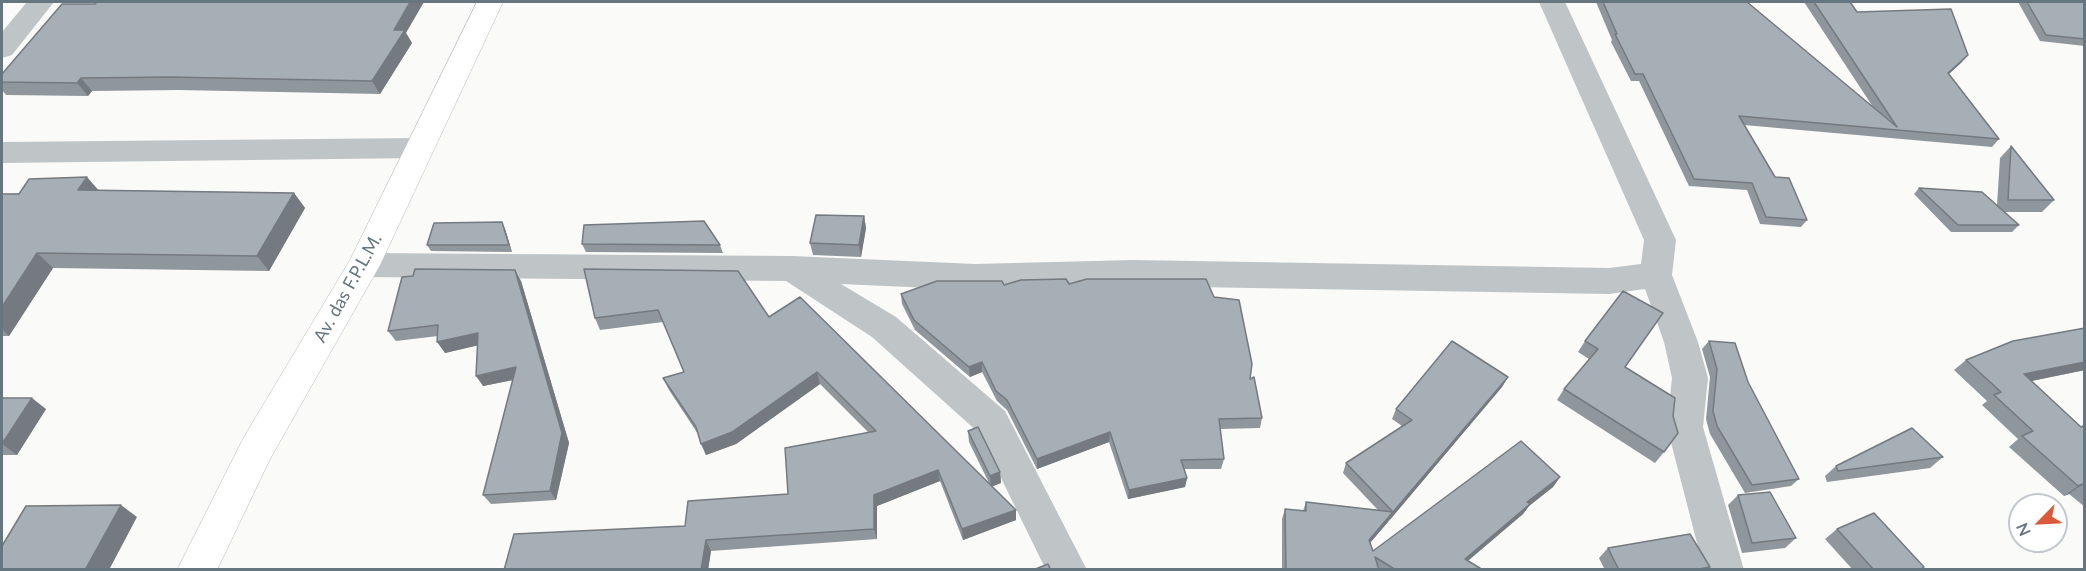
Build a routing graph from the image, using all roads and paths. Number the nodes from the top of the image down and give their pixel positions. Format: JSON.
{"nodes":[{"id":1,"x":41,"y":2,"type":"edge"},
{"id":2,"x":490,"y":2,"type":"edge"},
{"id":3,"x":1552,"y":2,"type":"edge"},
{"id":4,"x":2,"y":49,"type":"edge"},
{"id":5,"x":419,"y":148,"type":"junction"},
{"id":6,"x":2,"y":153,"type":"edge"},
{"id":7,"x":364,"y":265,"type":"junction"},
{"id":8,"x":792,"y":269,"type":"junction"},
{"id":9,"x":1656,"y":275,"type":"junction"},
{"id":10,"x":197,"y":570,"type":"edge"},
{"id":11,"x":1067,"y":570,"type":"edge"},
{"id":12,"x":1724,"y":570,"type":"edge"}],
"edges":[{"from":1,"to":4,"type":"street"},
{"from":2,"to":5,"type":"main road","name":"Av. das F.P.L.M."},
{"from":3,"to":9,"type":"street"},
{"from":5,"to":6,"type":"street"},
{"from":5,"to":7,"type":"main road","name":"Av. das F.P.L.M."},
{"from":7,"to":8,"type":"street"},
{"from":7,"to":10,"type":"main road","name":"Av. das F.P.L.M."},
{"from":8,"to":9,"type":"street"},
{"from":8,"to":11,"type":"street"},
{"from":9,"to":12,"type":"street"}]}
